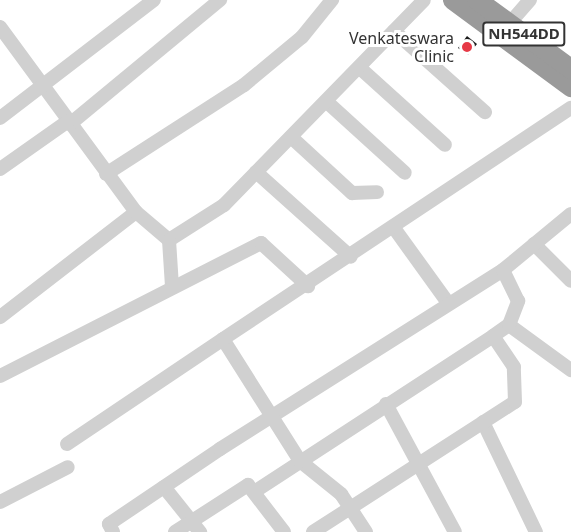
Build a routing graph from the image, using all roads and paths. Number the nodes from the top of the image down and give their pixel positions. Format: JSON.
{"nodes":[{"id":1,"x":154,"y":0,"type":"edge"},
{"id":2,"x":220,"y":0,"type":"edge"},
{"id":3,"x":332,"y":0,"type":"edge"},
{"id":4,"x":423,"y":0,"type":"edge"},
{"id":5,"x":453,"y":0,"type":"edge"},
{"id":6,"x":477,"y":0,"type":"edge"},
{"id":7,"x":530,"y":0,"type":"edge"},
{"id":8,"x":509,"y":24,"type":"junction"},
{"id":9,"x":0,"y":27,"type":"edge"},
{"id":10,"x":394,"y":32,"type":"junction"},
{"id":11,"x":361,"y":69,"type":"junction"},
{"id":12,"x":571,"y":69,"type":"edge"},
{"id":13,"x":43,"y":87,"type":"junction"},
{"id":14,"x":571,"y":87,"type":"edge"},
{"id":15,"x":327,"y":102,"type":"junction"},
{"id":16,"x":571,"y":108,"type":"edge"},
{"id":17,"x":485,"y":112,"type":"dead end"},
{"id":18,"x":0,"y":118,"type":"edge"},
{"id":19,"x":69,"y":123,"type":"junction"},
{"id":20,"x":291,"y":137,"type":"junction"},
{"id":21,"x":445,"y":144,"type":"dead end"},
{"id":22,"x":0,"y":170,"type":"edge"},
{"id":23,"x":256,"y":172,"type":"junction"},
{"id":24,"x":405,"y":173,"type":"dead end"},
{"id":25,"x":106,"y":174,"type":"junction"},
{"id":26,"x":377,"y":192,"type":"dead end"},
{"id":27,"x":136,"y":212,"type":"junction"},
{"id":28,"x":571,"y":214,"type":"edge"},
{"id":29,"x":394,"y":228,"type":"junction"},
{"id":30,"x":169,"y":240,"type":"junction"},
{"id":31,"x":534,"y":244,"type":"junction"},
{"id":32,"x":351,"y":257,"type":"junction"},
{"id":33,"x":503,"y":270,"type":"junction"},
{"id":34,"x":571,"y":281,"type":"edge"},
{"id":35,"x":172,"y":286,"type":"junction"},
{"id":36,"x":308,"y":286,"type":"junction"},
{"id":37,"x":447,"y":303,"type":"junction"},
{"id":38,"x":0,"y":317,"type":"edge"},
{"id":39,"x":509,"y":325,"type":"junction"},
{"id":40,"x":493,"y":336,"type":"junction"},
{"id":41,"x":223,"y":339,"type":"junction"},
{"id":42,"x":571,"y":369,"type":"edge"},
{"id":43,"x":0,"y":376,"type":"edge"},
{"id":44,"x":386,"y":404,"type":"junction"},
{"id":45,"x":272,"y":414,"type":"junction"},
{"id":46,"x":483,"y":422,"type":"junction"},
{"id":47,"x":67,"y":444,"type":"dead end"},
{"id":48,"x":300,"y":461,"type":"junction"},
{"id":49,"x":419,"y":464,"type":"junction"},
{"id":50,"x":68,"y":467,"type":"dead end"},
{"id":51,"x":164,"y":487,"type":"junction"},
{"id":52,"x":254,"y":492,"type":"junction"},
{"id":53,"x":0,"y":502,"type":"edge"},
{"id":54,"x":353,"y":507,"type":"junction"},
{"id":55,"x":197,"y":526,"type":"edge"},
{"id":56,"x":113,"y":532,"type":"edge"},
{"id":57,"x":175,"y":532,"type":"edge"},
{"id":58,"x":284,"y":532,"type":"edge"},
{"id":59,"x":314,"y":532,"type":"edge"},
{"id":60,"x":366,"y":532,"type":"edge"},
{"id":61,"x":455,"y":532,"type":"edge"},
{"id":62,"x":536,"y":532,"type":"edge"}],
"edges":[{"from":1,"to":13,"type":"street"},
{"from":2,"to":19,"type":"street"},
{"from":3,"to":25,"type":"street"},
{"from":4,"to":10,"type":"street"},
{"from":5,"to":14,"type":"highway","number":"NH544DD"},
{"from":6,"to":8,"type":"highway","number":"NH544DD"},
{"from":7,"to":8,"type":"street"},
{"from":8,"to":12,"type":"highway","number":"NH544DD"},
{"from":9,"to":13,"type":"street"},
{"from":10,"to":11,"type":"street"},
{"from":10,"to":17,"type":"street"},
{"from":11,"to":15,"type":"street"},
{"from":11,"to":21,"type":"street"},
{"from":13,"to":18,"type":"street"},
{"from":13,"to":19,"type":"street"},
{"from":15,"to":20,"type":"street"},
{"from":15,"to":24,"type":"street"},
{"from":16,"to":29,"type":"street"},
{"from":19,"to":22,"type":"street"},
{"from":19,"to":25,"type":"street"},
{"from":20,"to":23,"type":"street"},
{"from":20,"to":26,"type":"street"},
{"from":23,"to":30,"type":"street"},
{"from":23,"to":32,"type":"street"},
{"from":25,"to":27,"type":"street"},
{"from":27,"to":30,"type":"street"},
{"from":27,"to":38,"type":"street"},
{"from":28,"to":31,"type":"street"},
{"from":29,"to":32,"type":"street"},
{"from":29,"to":37,"type":"street"},
{"from":30,"to":35,"type":"street"},
{"from":31,"to":33,"type":"street"},
{"from":31,"to":34,"type":"street"},
{"from":32,"to":36,"type":"street"},
{"from":33,"to":37,"type":"street"},
{"from":33,"to":39,"type":"street"},
{"from":35,"to":36,"type":"street"},
{"from":35,"to":43,"type":"street"},
{"from":36,"to":41,"type":"street"},
{"from":37,"to":45,"type":"street"},
{"from":39,"to":40,"type":"street"},
{"from":39,"to":42,"type":"street"},
{"from":40,"to":44,"type":"street"},
{"from":40,"to":46,"type":"street"},
{"from":41,"to":45,"type":"street"},
{"from":41,"to":47,"type":"street"},
{"from":44,"to":48,"type":"street"},
{"from":44,"to":49,"type":"street"},
{"from":45,"to":48,"type":"street"},
{"from":45,"to":51,"type":"street"},
{"from":46,"to":49,"type":"street"},
{"from":46,"to":62,"type":"street"},
{"from":48,"to":52,"type":"street"},
{"from":48,"to":54,"type":"street"},
{"from":49,"to":54,"type":"street"},
{"from":49,"to":61,"type":"street"},
{"from":50,"to":53,"type":"street"},
{"from":51,"to":55,"type":"street"},
{"from":51,"to":56,"type":"street"},
{"from":52,"to":55,"type":"street"},
{"from":52,"to":58,"type":"street"},
{"from":54,"to":59,"type":"street"},
{"from":54,"to":60,"type":"street"},
{"from":55,"to":57,"type":"street"}]}
